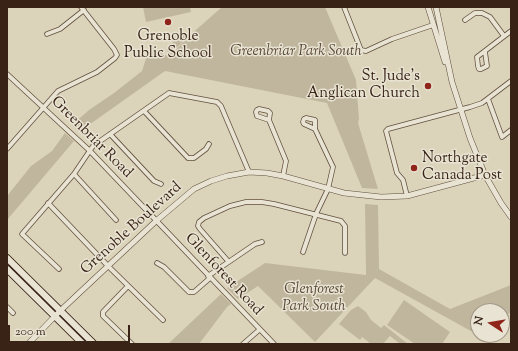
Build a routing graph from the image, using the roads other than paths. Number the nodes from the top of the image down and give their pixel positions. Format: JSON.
{"nodes":[{"id":1,"x":344,"y":7,"type":"edge"},
{"id":2,"x":428,"y":7,"type":"edge"},
{"id":3,"x":436,"y":7,"type":"edge"},
{"id":4,"x":82,"y":9,"type":"edge"},
{"id":5,"x":465,"y":20,"type":"dead end"},
{"id":6,"x":433,"y":25,"type":"junction"},
{"id":7,"x":511,"y":31,"type":"edge"},
{"id":8,"x":47,"y":34,"type":"dead end"},
{"id":9,"x":504,"y":36,"type":"junction"},
{"id":10,"x":484,"y":52,"type":"dead end"},
{"id":11,"x":7,"y":74,"type":"edge"},
{"id":12,"x":511,"y":81,"type":"edge"},
{"id":13,"x":452,"y":82,"type":"junction"},
{"id":14,"x":488,"y":99,"type":"junction"},
{"id":15,"x":43,"y":107,"type":"junction"},
{"id":16,"x":460,"y":109,"type":"junction"},
{"id":17,"x":144,"y":111,"type":"junction"},
{"id":18,"x":269,"y":120,"type":"dead end"},
{"id":19,"x":315,"y":129,"type":"dead end"},
{"id":20,"x":511,"y":130,"type":"edge"},
{"id":21,"x":110,"y":134,"type":"junction"},
{"id":22,"x":209,"y":144,"type":"dead end"},
{"id":23,"x":7,"y":149,"type":"edge"},
{"id":24,"x":90,"y":151,"type":"junction"},
{"id":25,"x":249,"y":172,"type":"junction"},
{"id":26,"x":74,"y":174,"type":"junction"},
{"id":27,"x":283,"y":176,"type":"junction"},
{"id":28,"x":485,"y":176,"type":"junction"},
{"id":29,"x":161,"y":184,"type":"dead end"},
{"id":30,"x":328,"y":189,"type":"junction"},
{"id":31,"x":407,"y":196,"type":"junction"},
{"id":32,"x":48,"y":203,"type":"junction"},
{"id":33,"x":316,"y":214,"type":"junction"},
{"id":34,"x":511,"y":217,"type":"edge"},
{"id":35,"x":116,"y":220,"type":"dead end"},
{"id":36,"x":156,"y":221,"type":"junction"},
{"id":37,"x":262,"y":242,"type":"dead end"},
{"id":38,"x":303,"y":252,"type":"dead end"},
{"id":39,"x":345,"y":253,"type":"dead end"},
{"id":40,"x":7,"y":258,"type":"edge"},
{"id":41,"x":228,"y":261,"type":"junction"},
{"id":42,"x":156,"y":263,"type":"dead end"},
{"id":43,"x":109,"y":267,"type":"junction"},
{"id":44,"x":7,"y":269,"type":"edge"},
{"id":45,"x":59,"y":269,"type":"dead end"},
{"id":46,"x":209,"y":277,"type":"junction"},
{"id":47,"x":128,"y":286,"type":"junction"},
{"id":48,"x":7,"y":307,"type":"edge"},
{"id":49,"x":60,"y":311,"type":"junction"},
{"id":50,"x":13,"y":313,"type":"dead end"},
{"id":51,"x":56,"y":316,"type":"junction"},
{"id":52,"x":163,"y":320,"type":"dead end"},
{"id":53,"x":259,"y":330,"type":"junction"},
{"id":54,"x":28,"y":344,"type":"edge"},
{"id":55,"x":84,"y":344,"type":"edge"},
{"id":56,"x":94,"y":344,"type":"edge"},
{"id":57,"x":132,"y":344,"type":"edge"},
{"id":58,"x":243,"y":344,"type":"edge"},
{"id":59,"x":274,"y":344,"type":"edge"}],
"edges":[{"from":1,"to":6,"type":"street"},
{"from":2,"to":6,"type":"street"},
{"from":3,"to":13,"type":"street"},
{"from":4,"to":8,"type":"street"},
{"from":4,"to":15,"type":"street"},
{"from":5,"to":9,"type":"street"},
{"from":6,"to":13,"type":"street"},
{"from":7,"to":9,"type":"street"},
{"from":9,"to":10,"type":"street"},
{"from":11,"to":15,"type":"street","name":"Greenbriar Road"},
{"from":12,"to":14,"type":"street"},
{"from":13,"to":16,"type":"street"},
{"from":14,"to":16,"type":"street"},
{"from":14,"to":20,"type":"street"},
{"from":15,"to":23,"type":"street"},
{"from":15,"to":24,"type":"street","name":"Greenbriar Road"},
{"from":16,"to":28,"type":"street"},
{"from":16,"to":31,"type":"street"},
{"from":17,"to":21,"type":"street"},
{"from":17,"to":22,"type":"street"},
{"from":17,"to":25,"type":"street"},
{"from":18,"to":27,"type":"street"},
{"from":19,"to":30,"type":"street"},
{"from":21,"to":24,"type":"street"},
{"from":21,"to":29,"type":"street"},
{"from":24,"to":26,"type":"street"},
{"from":24,"to":36,"type":"street","name":"Greenbriar Road"},
{"from":25,"to":27,"type":"street","name":"Grenoble Boulevard"},
{"from":25,"to":36,"type":"street","name":"Grenoble Boulevard"},
{"from":26,"to":32,"type":"street"},
{"from":26,"to":35,"type":"street"},
{"from":27,"to":30,"type":"street","name":"Grenoble Boulevard"},
{"from":28,"to":31,"type":"street","name":"Grenoble Boulevard"},
{"from":28,"to":34,"type":"street"},
{"from":30,"to":31,"type":"street","name":"Grenoble Boulevard"},
{"from":30,"to":33,"type":"street"},
{"from":32,"to":43,"type":"street"},
{"from":32,"to":45,"type":"street"},
{"from":33,"to":38,"type":"street"},
{"from":33,"to":39,"type":"street"},
{"from":33,"to":41,"type":"street"},
{"from":36,"to":43,"type":"street","name":"Grenoble Boulevard"},
{"from":36,"to":46,"type":"street","name":"Glenforest Road"},
{"from":37,"to":41,"type":"street"},
{"from":40,"to":49,"type":"main road"},
{"from":41,"to":46,"type":"street"},
{"from":42,"to":46,"type":"street"},
{"from":43,"to":47,"type":"street"},
{"from":43,"to":49,"type":"street","name":"Grenoble Boulevard"},
{"from":44,"to":51,"type":"main road"},
{"from":46,"to":53,"type":"street","name":"Glenforest Road"},
{"from":47,"to":52,"type":"street"},
{"from":47,"to":57,"type":"street"},
{"from":48,"to":50,"type":"street"},
{"from":49,"to":51,"type":"street","name":"Grenoble Boulevard"},
{"from":49,"to":56,"type":"main road"},
{"from":51,"to":54,"type":"street","name":"Grenoble Boulevard"},
{"from":51,"to":55,"type":"main road"},
{"from":53,"to":58,"type":"street"},
{"from":53,"to":59,"type":"street","name":"Glenforest Road"}]}
